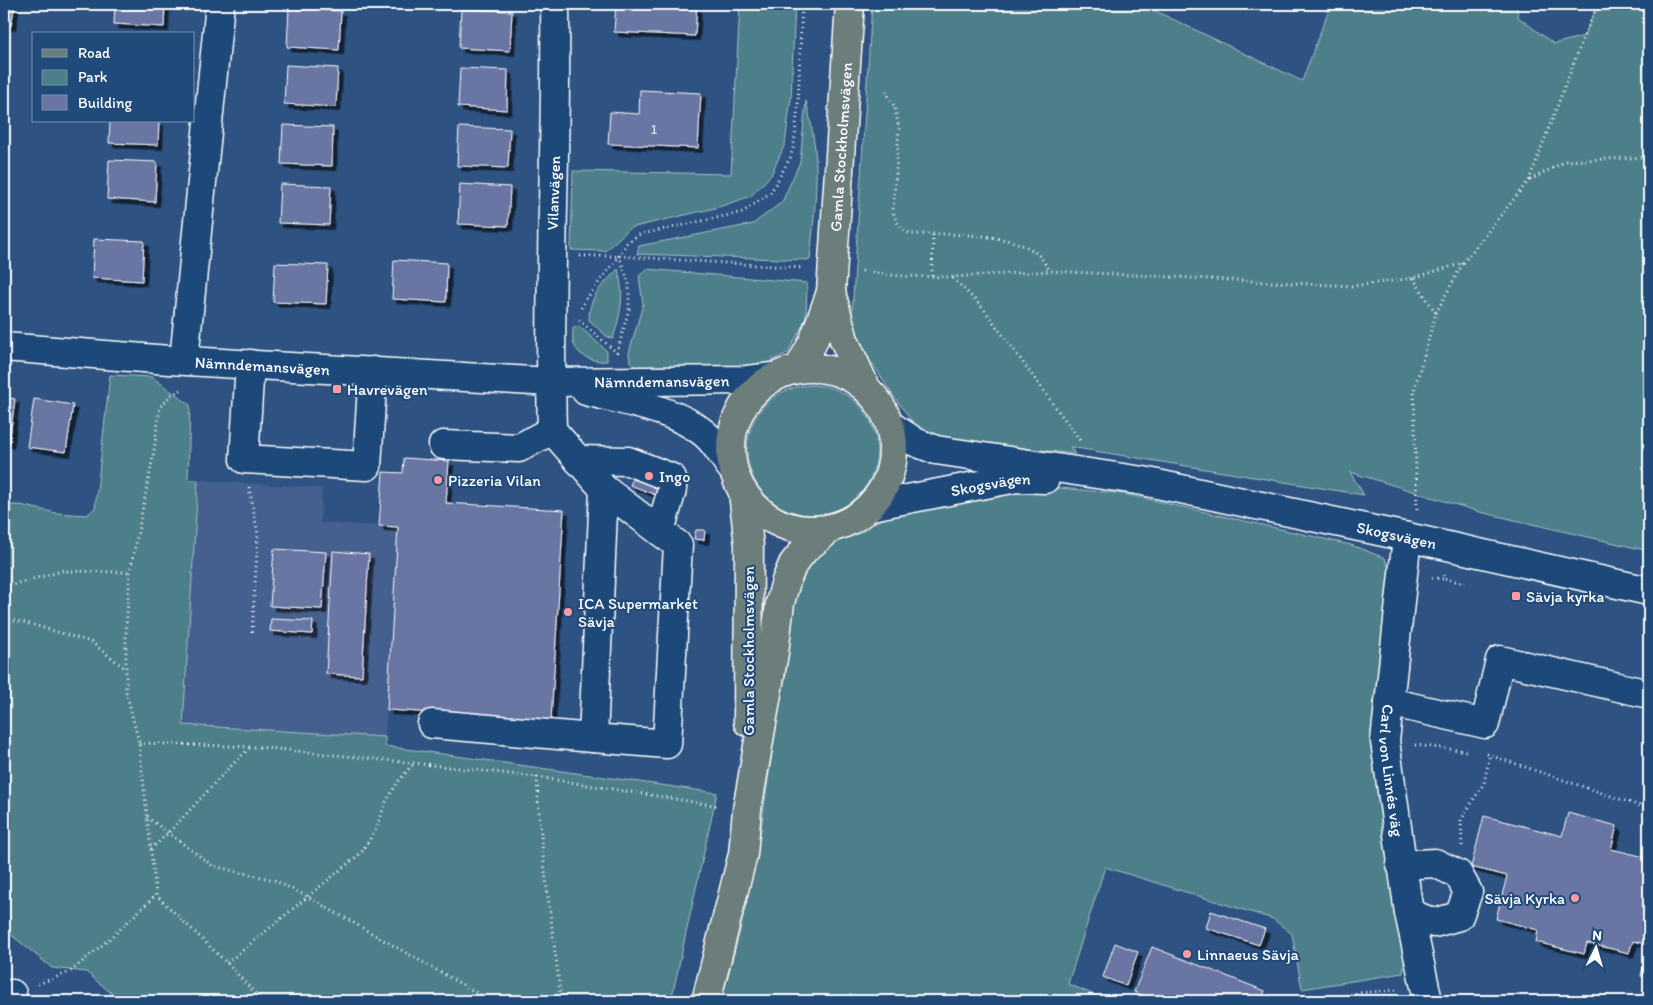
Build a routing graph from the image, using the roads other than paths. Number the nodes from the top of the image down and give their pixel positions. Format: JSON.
{"nodes":[{"id":1,"x":220,"y":4,"type":"edge"},
{"id":2,"x":555,"y":4,"type":"edge"},
{"id":3,"x":850,"y":4,"type":"edge"},
{"id":4,"x":831,"y":292,"type":"junction"},
{"id":5,"x":4,"y":347,"type":"edge"},
{"id":6,"x":184,"y":360,"type":"junction"},
{"id":7,"x":250,"y":364,"type":"junction"},
{"id":8,"x":799,"y":368,"type":"junction"},
{"id":9,"x":373,"y":372,"type":"junction"},
{"id":10,"x":773,"y":377,"type":"junction"},
{"id":11,"x":551,"y":382,"type":"junction"},
{"id":12,"x":865,"y":386,"type":"junction"},
{"id":13,"x":891,"y":426,"type":"junction"},
{"id":14,"x":552,"y":430,"type":"junction"},
{"id":15,"x":443,"y":445,"type":"dead end"},
{"id":16,"x":578,"y":460,"type":"junction"},
{"id":17,"x":738,"y":481,"type":"junction"},
{"id":18,"x":1143,"y":481,"type":"junction"},
{"id":19,"x":604,"y":489,"type":"junction"},
{"id":20,"x":872,"y":506,"type":"junction"},
{"id":21,"x":830,"y":529,"type":"junction"},
{"id":22,"x":660,"y":531,"type":"junction"},
{"id":23,"x":1406,"y":537,"type":"junction"},
{"id":24,"x":1649,"y":591,"type":"edge"},
{"id":25,"x":1649,"y":694,"type":"edge"},
{"id":26,"x":1389,"y":702,"type":"junction"},
{"id":27,"x":432,"y":724,"type":"dead end"},
{"id":28,"x":593,"y":738,"type":"junction"},
{"id":29,"x":747,"y":810,"type":"junction"},
{"id":30,"x":1401,"y":865,"type":"junction"},
{"id":31,"x":1409,"y":913,"type":"junction"},
{"id":32,"x":1426,"y":994,"type":"edge"},
{"id":33,"x":706,"y":1001,"type":"edge"}],
"edges":[{"from":1,"to":6,"type":"street"},
{"from":2,"to":11,"type":"street","name":"Vilanvägen"},
{"from":3,"to":4,"type":"main road","name":"Gamla Stockholmsvägen"},
{"from":4,"to":8,"type":"main road","name":"Gamla Stockholmsvägen"},
{"from":4,"to":12,"type":"main road","name":"Gamla Stockholmsvägen"},
{"from":5,"to":6,"type":"street","name":"Nämndemansvägen"},
{"from":6,"to":7,"type":"street","name":"Nämndemansvägen"},
{"from":7,"to":9,"type":"street","name":"Nämndemansvägen"},
{"from":7,"to":9,"type":"street"},
{"from":8,"to":10,"type":"main road"},
{"from":8,"to":12,"type":"main road"},
{"from":9,"to":11,"type":"street","name":"Nämndemansvägen"},
{"from":10,"to":11,"type":"street","name":"Nämndemansvägen"},
{"from":10,"to":17,"type":"main road"},
{"from":11,"to":14,"type":"street","name":"Vilanvägen"},
{"from":11,"to":17,"type":"street","name":"Nämndemansvägen"},
{"from":12,"to":13,"type":"main road"},
{"from":13,"to":18,"type":"street","name":"Skogsvägen"},
{"from":13,"to":20,"type":"main road"},
{"from":14,"to":15,"type":"street"},
{"from":14,"to":16,"type":"street"},
{"from":16,"to":19,"type":"street"},
{"from":16,"to":22,"type":"street"},
{"from":17,"to":21,"type":"main road"},
{"from":17,"to":29,"type":"main road","name":"Gamla Stockholmsvägen"},
{"from":18,"to":20,"type":"street","name":"Skogsvägen"},
{"from":18,"to":23,"type":"street","name":"Skogsvägen"},
{"from":19,"to":22,"type":"street"},
{"from":19,"to":28,"type":"street"},
{"from":20,"to":21,"type":"main road"},
{"from":21,"to":29,"type":"main road","name":"Gamla Stockholmsvägen"},
{"from":22,"to":28,"type":"street"},
{"from":23,"to":24,"type":"street","name":"Skogsvägen"},
{"from":23,"to":26,"type":"street","name":"Carl von Linnés väg"},
{"from":25,"to":26,"type":"street"},
{"from":26,"to":30,"type":"street","name":"Carl von Linnés väg"},
{"from":27,"to":28,"type":"street"},
{"from":29,"to":33,"type":"main road","name":"Gamla Stockholmsvägen"},
{"from":30,"to":31,"type":"street","name":"Carl von Linnés väg"},
{"from":30,"to":31,"type":"street"},
{"from":31,"to":32,"type":"street","name":"Carl von Linnés väg"}]}
